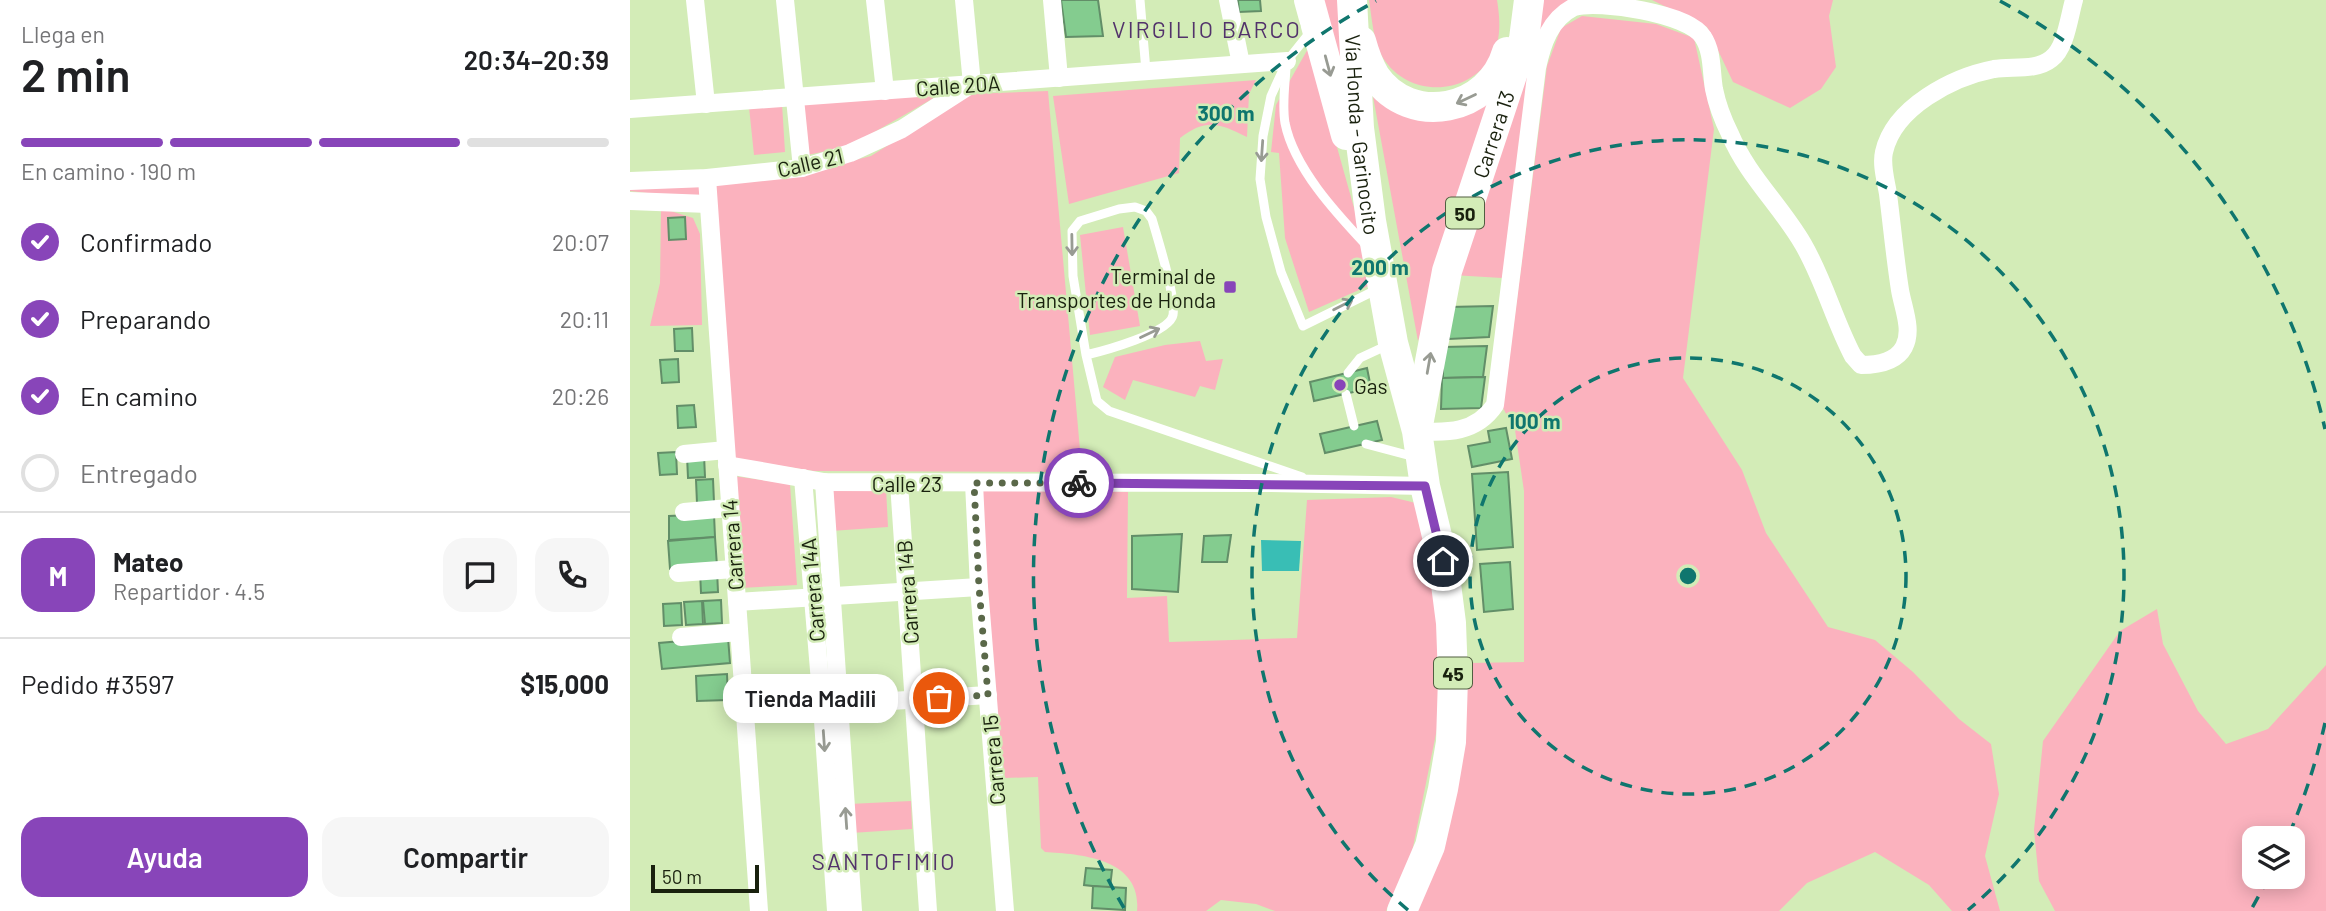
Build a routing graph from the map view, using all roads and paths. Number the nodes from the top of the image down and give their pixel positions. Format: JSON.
{"nodes":[{"id":1,"x":695,"y":0,"type":"edge"},
{"id":2,"x":785,"y":0,"type":"edge"},
{"id":3,"x":875,"y":0,"type":"edge"},
{"id":4,"x":964,"y":0,"type":"edge"},
{"id":5,"x":1052,"y":0,"type":"edge"},
{"id":6,"x":1140,"y":0,"type":"edge"},
{"id":7,"x":1228,"y":0,"type":"edge"},
{"id":8,"x":1513,"y":0,"type":"edge"},
{"id":9,"x":1529,"y":0,"type":"edge"},
{"id":10,"x":2074,"y":0,"type":"edge"},
{"id":11,"x":1352,"y":7,"type":"edge"},
{"id":12,"x":1313,"y":12,"type":"edge"},
{"id":13,"x":1287,"y":61,"type":"junction"},
{"id":14,"x":1241,"y":64,"type":"junction"},
{"id":15,"x":1146,"y":71,"type":"junction"},
{"id":16,"x":1059,"y":78,"type":"junction"},
{"id":17,"x":972,"y":84,"type":"junction"},
{"id":18,"x":886,"y":91,"type":"junction"},
{"id":19,"x":795,"y":97,"type":"junction"},
{"id":20,"x":706,"y":104,"type":"junction"},
{"id":21,"x":630,"y":109,"type":"edge"},
{"id":22,"x":803,"y":168,"type":"junction"},
{"id":23,"x":707,"y":178,"type":"junction"},
{"id":24,"x":630,"y":181,"type":"edge"},
{"id":25,"x":630,"y":201,"type":"edge"},
{"id":26,"x":708,"y":204,"type":"junction"},
{"id":27,"x":1371,"y":221,"type":"junction"},
{"id":28,"x":1377,"y":256,"type":"junction"},
{"id":29,"x":1382,"y":287,"type":"junction"},
{"id":30,"x":1393,"y":343,"type":"junction"},
{"id":31,"x":1086,"y":355,"type":"junction"},
{"id":32,"x":1348,"y":373,"type":"dead end"},
{"id":33,"x":1346,"y":394,"type":"dead end"},
{"id":34,"x":1354,"y":426,"type":"dead end"},
{"id":35,"x":1366,"y":444,"type":"dead end"},
{"id":36,"x":684,"y":454,"type":"dead end"},
{"id":37,"x":726,"y":457,"type":"junction"},
{"id":38,"x":1421,"y":459,"type":"junction"},
{"id":39,"x":803,"y":478,"type":"junction"},
{"id":40,"x":824,"y":482,"type":"junction"},
{"id":41,"x":899,"y":483,"type":"junction"},
{"id":42,"x":974,"y":483,"type":"junction"},
{"id":43,"x":1327,"y":484,"type":"junction"},
{"id":44,"x":729,"y":508,"type":"junction"},
{"id":45,"x":684,"y":512,"type":"dead end"},
{"id":46,"x":734,"y":569,"type":"junction"},
{"id":47,"x":678,"y":573,"type":"dead end"},
{"id":48,"x":979,"y":587,"type":"junction"},
{"id":49,"x":906,"y":591,"type":"junction"},
{"id":50,"x":832,"y":595,"type":"junction"},
{"id":51,"x":813,"y":596,"type":"junction"},
{"id":52,"x":737,"y":602,"type":"junction"},
{"id":53,"x":739,"y":632,"type":"junction"},
{"id":54,"x":681,"y":637,"type":"dead end"},
{"id":55,"x":988,"y":695,"type":"junction"},
{"id":56,"x":915,"y":699,"type":"junction"},
{"id":57,"x":830,"y":705,"type":"junction"},
{"id":58,"x":745,"y":710,"type":"junction"},
{"id":59,"x":759,"y":911,"type":"edge"},
{"id":60,"x":836,"y":911,"type":"edge"},
{"id":61,"x":853,"y":911,"type":"edge"},
{"id":62,"x":928,"y":911,"type":"edge"},
{"id":63,"x":1005,"y":911,"type":"edge"},
{"id":64,"x":1402,"y":911,"type":"edge"}],
"edges":[{"from":1,"to":20,"type":"street"},
{"from":2,"to":19,"type":"street"},
{"from":3,"to":18,"type":"street"},
{"from":4,"to":17,"type":"street"},
{"from":5,"to":16,"type":"street"},
{"from":6,"to":15,"type":"lane"},
{"from":7,"to":14,"type":"street"},
{"from":8,"to":11,"type":"highway","name":"Carrera 13","one_way":true},
{"from":38,"to":9,"type":"highway","name":"Carrera 13","number":"50","one_way":true},
{"from":10,"to":38,"type":"street","name":"Calle 23"},
{"from":11,"to":27,"type":"highway","name":"Vía Honda - Garinocito","number":"45"},
{"from":12,"to":13,"type":"lane"},
{"from":12,"to":27,"type":"highway","one_way":true},
{"from":13,"to":14,"type":"street","name":"Calle 20A"},
{"from":13,"to":28,"type":"lane"},
{"from":13,"to":29,"type":"lane","one_way":true},
{"from":14,"to":15,"type":"street","name":"Calle 20A"},
{"from":15,"to":16,"type":"street","name":"Calle 20A"},
{"from":16,"to":17,"type":"street","name":"Calle 20A"},
{"from":17,"to":18,"type":"street","name":"Calle 20A"},
{"from":17,"to":22,"type":"street","name":"Calle 21"},
{"from":18,"to":19,"type":"street","name":"Calle 20A"},
{"from":19,"to":20,"type":"street","name":"Calle 20A"},
{"from":19,"to":22,"type":"street"},
{"from":20,"to":21,"type":"street","name":"Calle 20A"},
{"from":22,"to":23,"type":"street","name":"Calle 21"},
{"from":23,"to":24,"type":"street","name":"Calle 21"},
{"from":23,"to":26,"type":"street","name":"Carrera 14"},
{"from":25,"to":26,"type":"street"},
{"from":26,"to":37,"type":"street","name":"Carrera 14"},
{"from":27,"to":28,"type":"highway","name":"Vía Honda - Garinocito","number":"45"},
{"from":28,"to":29,"type":"highway","name":"Vía Honda - Garinocito","number":"45"},
{"from":29,"to":30,"type":"highway","name":"Vía Honda - Garinocito","number":"45"},
{"from":30,"to":32,"type":"lane"},
{"from":30,"to":38,"type":"highway","name":"Vía Honda - Garinocito","number":"45"},
{"from":31,"to":31,"type":"lane","one_way":true},
{"from":31,"to":43,"type":"lane"},
{"from":33,"to":34,"type":"lane"},
{"from":35,"to":38,"type":"lane"},
{"from":36,"to":37,"type":"street","name":"Calle 23"},
{"from":37,"to":39,"type":"street","name":"Calle 23"},
{"from":37,"to":44,"type":"street","name":"Carrera 14"},
{"from":38,"to":43,"type":"street","name":"Calle 23"},
{"from":38,"to":64,"type":"highway","name":"Vía Honda - Garinocito","number":"45"},
{"from":39,"to":40,"type":"street","name":"Calle 23"},
{"from":39,"to":51,"type":"street","name":"Carrera 14A"},
{"from":40,"to":41,"type":"street","name":"Calle 23"},
{"from":40,"to":50,"type":"street","name":"Carrera 14A"},
{"from":41,"to":42,"type":"street","name":"Calle 23"},
{"from":41,"to":49,"type":"street","name":"Carrera 14B"},
{"from":42,"to":43,"type":"street","name":"Calle 23"},
{"from":42,"to":48,"type":"street","name":"Carrera 15"},
{"from":44,"to":45,"type":"street"},
{"from":44,"to":46,"type":"street","name":"Carrera 14"},
{"from":46,"to":47,"type":"street"},
{"from":46,"to":52,"type":"street","name":"Carrera 14"},
{"from":48,"to":49,"type":"street"},
{"from":48,"to":55,"type":"street","name":"Carrera 15"},
{"from":49,"to":50,"type":"street"},
{"from":49,"to":56,"type":"street","name":"Carrera 14B"},
{"from":50,"to":51,"type":"street"},
{"from":50,"to":57,"type":"street","name":"Carrera 14A"},
{"from":51,"to":52,"type":"street"},
{"from":51,"to":57,"type":"street","name":"Carrera 14A"},
{"from":52,"to":53,"type":"street","name":"Carrera 14"},
{"from":53,"to":54,"type":"street"},
{"from":53,"to":58,"type":"street","name":"Carrera 14"},
{"from":55,"to":56,"type":"street"},
{"from":55,"to":63,"type":"street","name":"Carrera 15"},
{"from":56,"to":57,"type":"street"},
{"from":56,"to":62,"type":"street","name":"Carrera 14B"},
{"from":57,"to":58,"type":"street"},
{"from":57,"to":60,"type":"street","name":"Carrera 14A","one_way":true},
{"from":61,"to":57,"type":"street","name":"Carrera 14A","one_way":true},
{"from":58,"to":59,"type":"street","name":"Carrera 14"}]}
